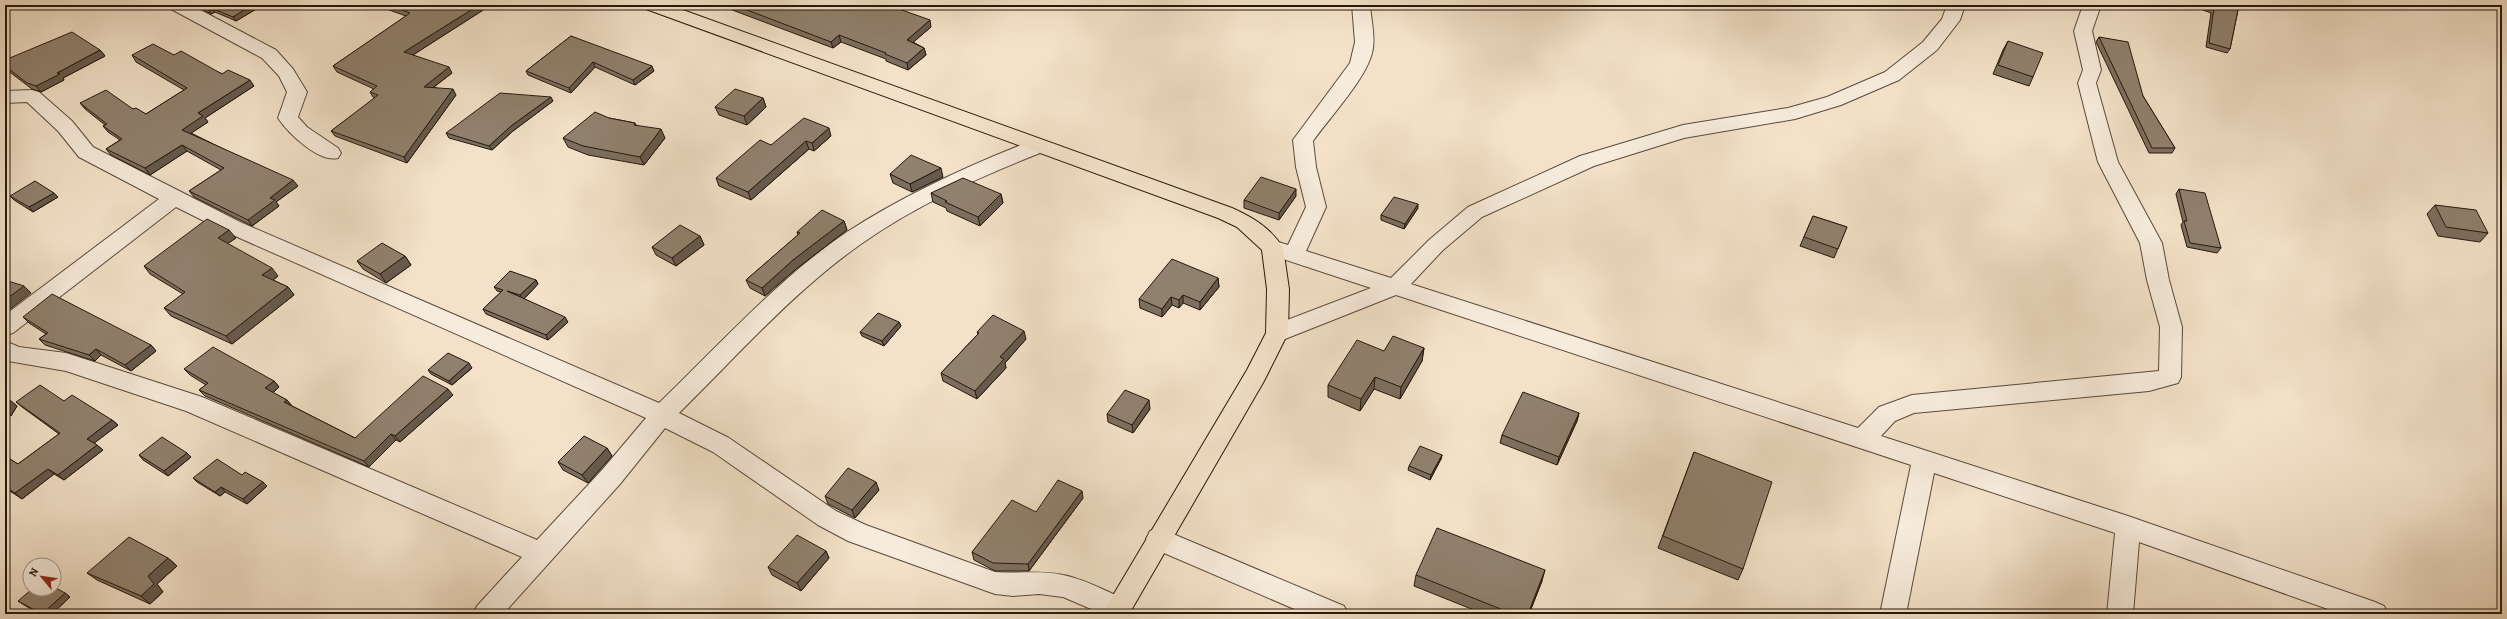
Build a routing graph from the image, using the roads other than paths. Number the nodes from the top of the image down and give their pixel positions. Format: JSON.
{"nodes":[{"id":1,"x":177,"y":5,"type":"edge"},
{"id":2,"x":652,"y":5,"type":"edge"},
{"id":3,"x":1361,"y":5,"type":"edge"},
{"id":4,"x":1956,"y":5,"type":"edge"},
{"id":5,"x":2092,"y":5,"type":"edge"},
{"id":6,"x":5,"y":97,"type":"edge"},
{"id":7,"x":1038,"y":146,"type":"junction"},
{"id":8,"x":331,"y":153,"type":"dead end"},
{"id":9,"x":174,"y":198,"type":"junction"},
{"id":10,"x":1272,"y":248,"type":"junction"},
{"id":11,"x":1294,"y":254,"type":"junction"},
{"id":12,"x":1395,"y":287,"type":"junction"},
{"id":13,"x":5,"y":327,"type":"edge"},
{"id":14,"x":1277,"y":333,"type":"junction"},
{"id":15,"x":5,"y":350,"type":"edge"},
{"id":16,"x":662,"y":415,"type":"junction"},
{"id":17,"x":1862,"y":439,"type":"junction"},
{"id":18,"x":1924,"y":460,"type":"junction"},
{"id":19,"x":2128,"y":527,"type":"junction"},
{"id":20,"x":1159,"y":539,"type":"junction"},
{"id":21,"x":542,"y":554,"type":"junction"},
{"id":22,"x":1117,"y":611,"type":"edge"},
{"id":23,"x":486,"y":614,"type":"edge"},
{"id":24,"x":1335,"y":614,"type":"edge"},
{"id":25,"x":1893,"y":614,"type":"edge"},
{"id":26,"x":2120,"y":614,"type":"edge"},
{"id":27,"x":2375,"y":614,"type":"edge"}],
"edges":[{"from":1,"to":8,"type":"street"},
{"from":2,"to":7,"type":"main road"},
{"from":3,"to":11,"type":"street"},
{"from":4,"to":12,"type":"street"},
{"from":5,"to":17,"type":"street"},
{"from":6,"to":9,"type":"street"},
{"from":7,"to":10,"type":"main road"},
{"from":7,"to":16,"type":"street"},
{"from":9,"to":13,"type":"street"},
{"from":9,"to":16,"type":"street"},
{"from":10,"to":11,"type":"street"},
{"from":10,"to":14,"type":"main road"},
{"from":11,"to":12,"type":"street"},
{"from":12,"to":14,"type":"street"},
{"from":12,"to":17,"type":"street"},
{"from":14,"to":20,"type":"main road"},
{"from":15,"to":21,"type":"street"},
{"from":16,"to":21,"type":"street"},
{"from":16,"to":22,"type":"street"},
{"from":17,"to":18,"type":"street"},
{"from":18,"to":19,"type":"street"},
{"from":18,"to":25,"type":"street"},
{"from":19,"to":26,"type":"street"},
{"from":19,"to":27,"type":"street"},
{"from":20,"to":22,"type":"main road"},
{"from":20,"to":24,"type":"street"},
{"from":21,"to":23,"type":"street"}]}
